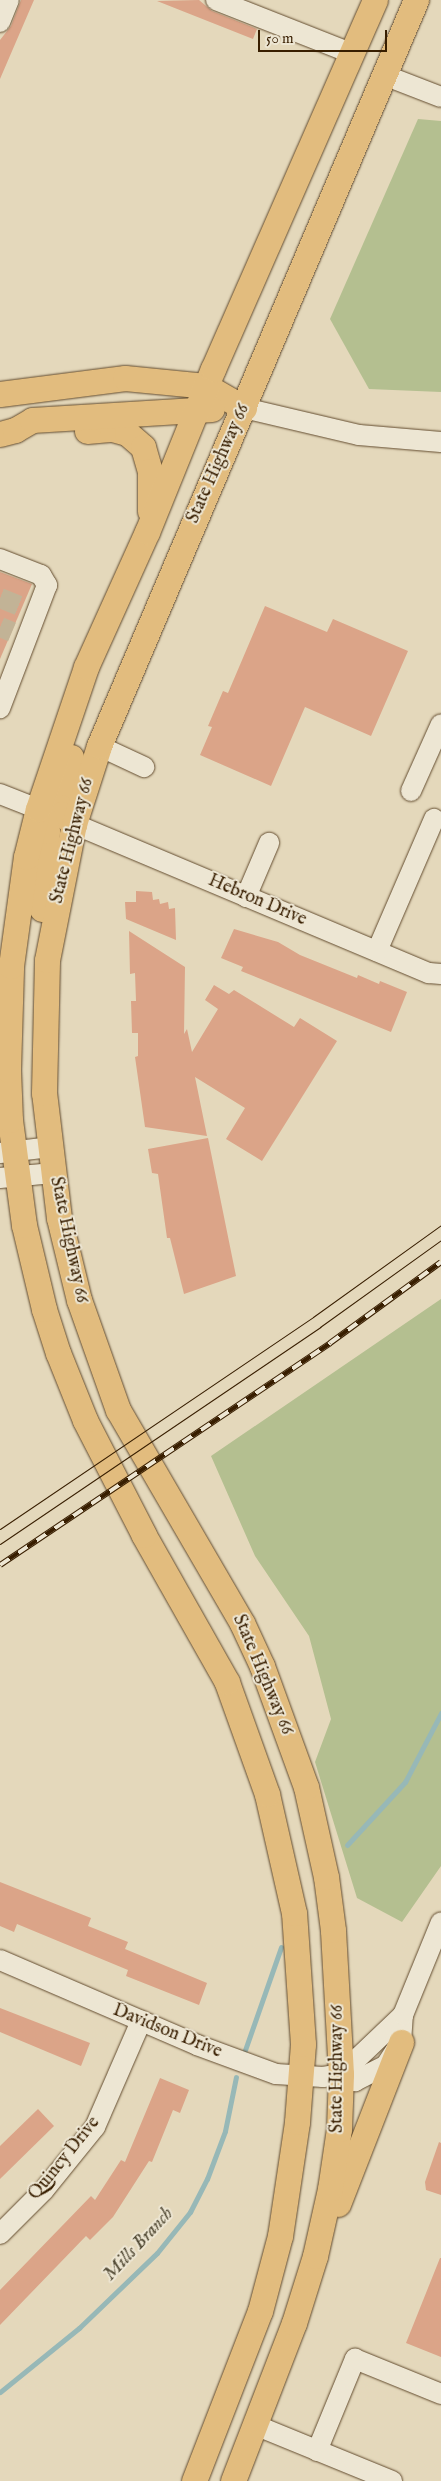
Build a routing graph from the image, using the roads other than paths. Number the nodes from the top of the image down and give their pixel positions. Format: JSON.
{"nodes":[{"id":1,"x":9,"y":0,"type":"edge"},
{"id":2,"x":216,"y":0,"type":"edge"},
{"id":3,"x":375,"y":0,"type":"edge"},
{"id":4,"x":416,"y":0,"type":"edge"},
{"id":5,"x":0,"y":22,"type":"edge"},
{"id":6,"x":353,"y":54,"type":"junction"},
{"id":7,"x":384,"y":75,"type":"junction"},
{"id":8,"x":441,"y":97,"type":"edge"},
{"id":9,"x":206,"y":386,"type":"junction"},
{"id":10,"x":0,"y":394,"type":"edge"},
{"id":11,"x":244,"y":408,"type":"junction"},
{"id":12,"x":198,"y":410,"type":"junction"},
{"id":13,"x":7,"y":432,"type":"edge"},
{"id":14,"x":441,"y":442,"type":"edge"},
{"id":15,"x":147,"y":532,"type":"junction"},
{"id":16,"x":0,"y":559,"type":"edge"},
{"id":17,"x":9,"y":661,"type":"edge"},
{"id":18,"x":86,"y":666,"type":"junction"},
{"id":19,"x":5,"y":684,"type":"edge"},
{"id":20,"x":0,"y":708,"type":"edge"},
{"id":21,"x":441,"y":724,"type":"edge"},
{"id":22,"x":99,"y":746,"type":"junction"},
{"id":23,"x":144,"y":767,"type":"dead end"},
{"id":24,"x":411,"y":791,"type":"dead end"},
{"id":25,"x":0,"y":794,"type":"edge"},
{"id":26,"x":38,"y":809,"type":"junction"},
{"id":27,"x":434,"y":819,"type":"dead end"},
{"id":28,"x":74,"y":824,"type":"junction"},
{"id":29,"x":269,"y":843,"type":"dead end"},
{"id":30,"x":246,"y":897,"type":"junction"},
{"id":31,"x":377,"y":951,"type":"junction"},
{"id":32,"x":48,"y":954,"type":"junction"},
{"id":33,"x":441,"y":974,"type":"edge"},
{"id":34,"x":50,"y":1147,"type":"junction"},
{"id":35,"x":7,"y":1152,"type":"edge"},
{"id":36,"x":53,"y":1173,"type":"junction"},
{"id":37,"x":8,"y":1178,"type":"edge"},
{"id":38,"x":441,"y":1922,"type":"edge"},
{"id":39,"x":0,"y":1960,"type":"edge"},
{"id":40,"x":403,"y":2015,"type":"junction"},
{"id":41,"x":141,"y":2021,"type":"junction"},
{"id":42,"x":401,"y":2042,"type":"junction"},
{"id":43,"x":341,"y":2074,"type":"junction"},
{"id":44,"x":301,"y":2077,"type":"junction"},
{"id":45,"x":0,"y":2234,"type":"edge"},
{"id":46,"x":302,"y":2297,"type":"junction"},
{"id":47,"x":441,"y":2394,"type":"edge"},
{"id":48,"x":255,"y":2425,"type":"junction"},
{"id":49,"x":317,"y":2451,"type":"junction"},
{"id":50,"x":194,"y":2481,"type":"edge"},
{"id":51,"x":233,"y":2481,"type":"edge"},
{"id":52,"x":392,"y":2481,"type":"edge"}],
"edges":[{"from":1,"to":5,"type":"street"},
{"from":2,"to":6,"type":"street"},
{"from":3,"to":6,"type":"main road","name":"State Highway 66"},
{"from":4,"to":7,"type":"main road","name":"State Highway 66"},
{"from":6,"to":9,"type":"main road","name":"State Highway 66"},
{"from":7,"to":8,"type":"street"},
{"from":7,"to":11,"type":"main road","name":"State Highway 66"},
{"from":9,"to":10,"type":"main road"},
{"from":9,"to":11,"type":"main road"},
{"from":9,"to":12,"type":"main road","name":"State Highway 66"},
{"from":11,"to":12,"type":"main road"},
{"from":11,"to":14,"type":"street"},
{"from":11,"to":22,"type":"main road","name":"State Highway 66"},
{"from":12,"to":13,"type":"main road"},
{"from":12,"to":15,"type":"main road","name":"State Highway 66"},
{"from":13,"to":15,"type":"main road"},
{"from":15,"to":18,"type":"main road","name":"State Highway 66"},
{"from":16,"to":17,"type":"street"},
{"from":17,"to":19,"type":"street"},
{"from":18,"to":26,"type":"main road","name":"State Highway 66"},
{"from":18,"to":28,"type":"main road"},
{"from":19,"to":20,"type":"street"},
{"from":21,"to":24,"type":"street"},
{"from":22,"to":23,"type":"street"},
{"from":22,"to":28,"type":"main road","name":"State Highway 66"},
{"from":25,"to":26,"type":"street"},
{"from":26,"to":32,"type":"main road"},
{"from":26,"to":35,"type":"main road","name":"State Highway 66"},
{"from":27,"to":31,"type":"street"},
{"from":28,"to":30,"type":"street","name":"Hebron Drive"},
{"from":28,"to":32,"type":"main road","name":"State Highway 66"},
{"from":29,"to":30,"type":"street"},
{"from":30,"to":31,"type":"street","name":"Hebron Drive"},
{"from":31,"to":33,"type":"street","name":"Hebron Drive"},
{"from":32,"to":34,"type":"main road","name":"State Highway 66"},
{"from":34,"to":35,"type":"street"},
{"from":34,"to":36,"type":"main road","name":"State Highway 66"},
{"from":35,"to":37,"type":"main road","name":"State Highway 66"},
{"from":36,"to":37,"type":"street"},
{"from":36,"to":43,"type":"main road","name":"State Highway 66"},
{"from":37,"to":44,"type":"main road","name":"State Highway 66"},
{"from":38,"to":40,"type":"street","name":"Davidson Drive"},
{"from":39,"to":41,"type":"street","name":"Davidson Drive"},
{"from":40,"to":42,"type":"street","name":"Davidson Drive"},
{"from":40,"to":43,"type":"street","name":"Davidson Drive"},
{"from":41,"to":44,"type":"street","name":"Davidson Drive"},
{"from":41,"to":45,"type":"street","name":"Quincy Drive"},
{"from":42,"to":43,"type":"street","name":"Davidson Drive"},
{"from":42,"to":46,"type":"main road"},
{"from":43,"to":44,"type":"street","name":"Davidson Drive"},
{"from":43,"to":46,"type":"main road","name":"State Highway 66"},
{"from":44,"to":50,"type":"main road","name":"State Highway 66"},
{"from":46,"to":48,"type":"main road","name":"State Highway 66"},
{"from":47,"to":49,"type":"street"},
{"from":48,"to":49,"type":"street"},
{"from":48,"to":51,"type":"main road","name":"State Highway 66"},
{"from":49,"to":52,"type":"street"}]}
